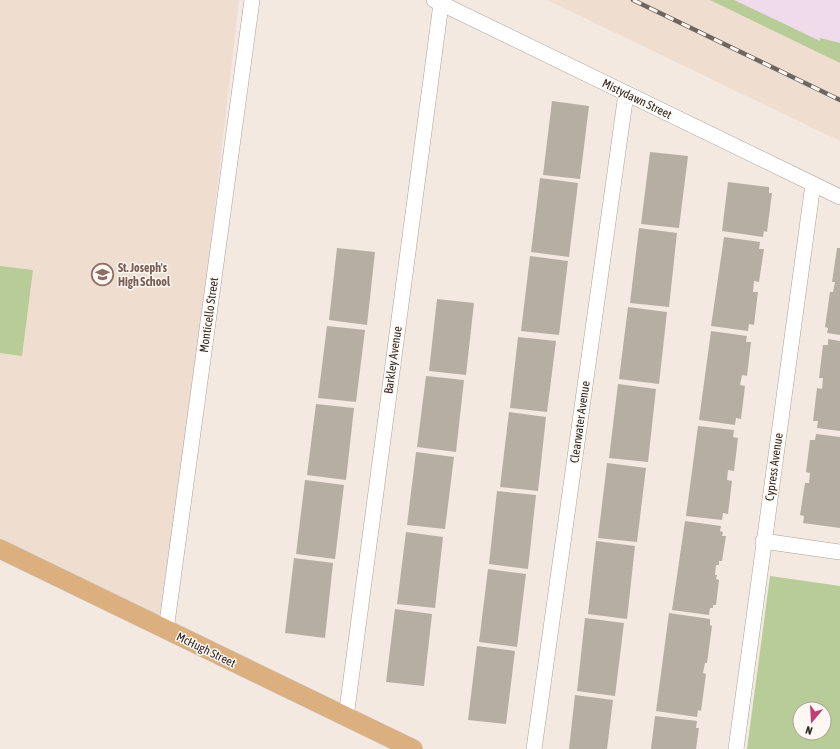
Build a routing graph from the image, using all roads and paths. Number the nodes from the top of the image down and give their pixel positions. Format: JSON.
{"nodes":[{"id":1,"x":252,"y":0,"type":"edge"},
{"id":2,"x":437,"y":2,"type":"edge"},
{"id":3,"x":626,"y":94,"type":"junction"},
{"id":4,"x":813,"y":184,"type":"junction"},
{"id":5,"x":840,"y":197,"type":"edge"},
{"id":6,"x":763,"y":541,"type":"junction"},
{"id":7,"x":0,"y":549,"type":"edge"},
{"id":8,"x":840,"y":552,"type":"edge"},
{"id":9,"x":166,"y":630,"type":"junction"},
{"id":10,"x":346,"y":717,"type":"junction"},
{"id":11,"x":413,"y":749,"type":"edge"},
{"id":12,"x":534,"y":749,"type":"edge"},
{"id":13,"x":736,"y":749,"type":"edge"}],
"edges":[{"from":1,"to":9,"type":"street","name":"Monticello Street"},
{"from":2,"to":3,"type":"street","name":"Mistydawn Street"},
{"from":2,"to":10,"type":"street","name":"Barkley Avenue"},
{"from":3,"to":4,"type":"street","name":"Mistydawn Street"},
{"from":3,"to":12,"type":"street","name":"Clearwater Avenue"},
{"from":4,"to":5,"type":"street","name":"Mistydawn Street"},
{"from":4,"to":6,"type":"street","name":"Cypress Avenue"},
{"from":6,"to":8,"type":"street"},
{"from":6,"to":13,"type":"street","name":"Cypress Avenue"},
{"from":7,"to":9,"type":"main road","name":"McHugh Street"},
{"from":9,"to":10,"type":"main road","name":"McHugh Street"},
{"from":10,"to":11,"type":"main road","name":"McHugh Street"}]}
